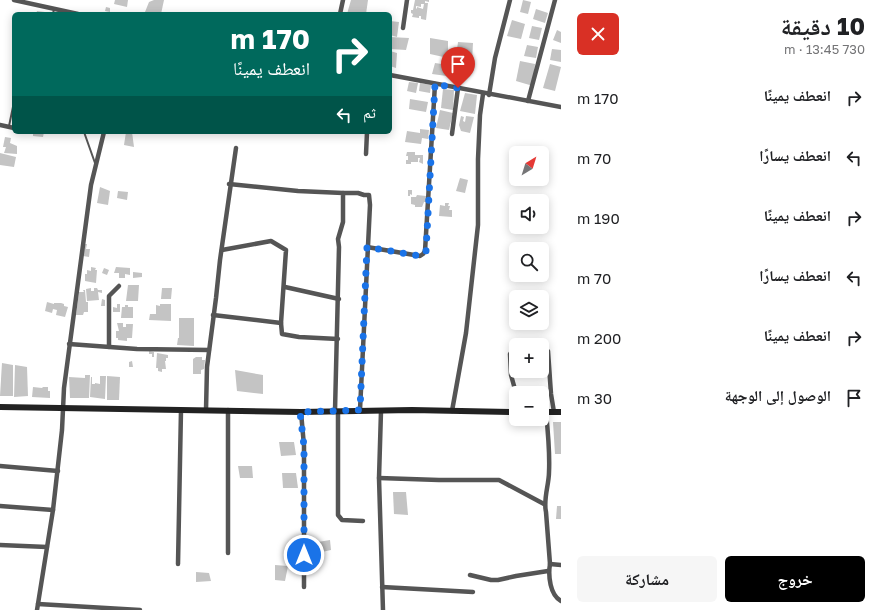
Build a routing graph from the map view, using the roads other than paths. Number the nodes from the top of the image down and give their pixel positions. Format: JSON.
{"nodes":[{"id":1,"x":14,"y":0,"type":"edge"},
{"id":2,"x":342,"y":0,"type":"edge"},
{"id":3,"x":407,"y":0,"type":"edge"},
{"id":4,"x":510,"y":0,"type":"edge"},
{"id":5,"x":555,"y":0,"type":"edge"},
{"id":6,"x":53,"y":12,"type":"edge"},
{"id":7,"x":340,"y":12,"type":"edge"},
{"id":8,"x":403,"y":28,"type":"dead end"},
{"id":9,"x":392,"y":75,"type":"edge"},
{"id":10,"x":435,"y":84,"type":"junction"},
{"id":11,"x":458,"y":88,"type":"junction"},
{"id":12,"x":483,"y":94,"type":"junction"},
{"id":13,"x":490,"y":94,"type":"junction"},
{"id":14,"x":528,"y":101,"type":"junction"},
{"id":15,"x":561,"y":107,"type":"edge"},
{"id":16,"x":12,"y":112,"type":"edge"},
{"id":17,"x":0,"y":125,"type":"edge"},
{"id":18,"x":9,"y":126,"type":"junction"},
{"id":19,"x":12,"y":127,"type":"edge"},
{"id":20,"x":85,"y":134,"type":"edge"},
{"id":21,"x":104,"y":134,"type":"edge"},
{"id":22,"x":367,"y":134,"type":"edge"},
{"id":23,"x":452,"y":134,"type":"dead end"},
{"id":24,"x":236,"y":148,"type":"dead end"},
{"id":25,"x":366,"y":154,"type":"dead end"},
{"id":26,"x":96,"y":166,"type":"junction"},
{"id":27,"x":230,"y":184,"type":"junction"},
{"id":28,"x":343,"y":193,"type":"junction"},
{"id":29,"x":367,"y":247,"type":"junction"},
{"id":30,"x":222,"y":250,"type":"junction"},
{"id":31,"x":119,"y":286,"type":"dead end"},
{"id":32,"x":284,"y":287,"type":"junction"},
{"id":33,"x":339,"y":299,"type":"junction"},
{"id":34,"x":213,"y":315,"type":"junction"},
{"id":35,"x":281,"y":323,"type":"junction"},
{"id":36,"x":338,"y":339,"type":"junction"},
{"id":37,"x":69,"y":344,"type":"junction"},
{"id":38,"x":109,"y":347,"type":"junction"},
{"id":39,"x":209,"y":350,"type":"junction"},
{"id":40,"x":549,"y":365,"type":"edge"},
{"id":41,"x":0,"y":407,"type":"edge"},
{"id":42,"x":62,"y":408,"type":"junction"},
{"id":43,"x":181,"y":410,"type":"junction"},
{"id":44,"x":206,"y":410,"type":"junction"},
{"id":45,"x":228,"y":410,"type":"junction"},
{"id":46,"x":360,"y":410,"type":"junction"},
{"id":47,"x":337,"y":411,"type":"junction"},
{"id":48,"x":381,"y":411,"type":"junction"},
{"id":49,"x":452,"y":411,"type":"junction"},
{"id":50,"x":300,"y":412,"type":"junction"},
{"id":51,"x":509,"y":412,"type":"edge"},
{"id":52,"x":558,"y":412,"type":"edge"},
{"id":53,"x":545,"y":426,"type":"edge"},
{"id":54,"x":0,"y":466,"type":"edge"},
{"id":55,"x":58,"y":471,"type":"junction"},
{"id":56,"x":379,"y":478,"type":"junction"},
{"id":57,"x":544,"y":504,"type":"junction"},
{"id":58,"x":0,"y":506,"type":"edge"},
{"id":59,"x":53,"y":510,"type":"junction"},
{"id":60,"x":364,"y":521,"type":"dead end"},
{"id":61,"x":0,"y":545,"type":"edge"},
{"id":62,"x":47,"y":547,"type":"junction"},
{"id":63,"x":228,"y":553,"type":"dead end"},
{"id":64,"x":178,"y":564,"type":"dead end"},
{"id":65,"x":550,"y":564,"type":"junction"},
{"id":66,"x":561,"y":565,"type":"edge"},
{"id":67,"x":548,"y":572,"type":"junction"},
{"id":68,"x":470,"y":575,"type":"dead end"},
{"id":69,"x":304,"y":587,"type":"dead end"},
{"id":70,"x":382,"y":587,"type":"junction"},
{"id":71,"x":473,"y":592,"type":"dead end"},
{"id":72,"x":561,"y":601,"type":"edge"},
{"id":73,"x":38,"y":604,"type":"junction"},
{"id":74,"x":37,"y":610,"type":"edge"},
{"id":75,"x":140,"y":610,"type":"edge"},
{"id":76,"x":383,"y":610,"type":"edge"}],
"edges":[{"from":1,"to":6,"type":"street"},
{"from":2,"to":7,"type":"street"},
{"from":3,"to":8,"type":"street"},
{"from":4,"to":13,"type":"street"},
{"from":5,"to":14,"type":"street"},
{"from":9,"to":10,"type":"street"},
{"from":10,"to":11,"type":"street"},
{"from":10,"to":29,"type":"street"},
{"from":11,"to":12,"type":"street"},
{"from":11,"to":23,"type":"street"},
{"from":12,"to":13,"type":"street"},
{"from":12,"to":49,"type":"street"},
{"from":13,"to":14,"type":"street"},
{"from":14,"to":15,"type":"street"},
{"from":16,"to":18,"type":"lane"},
{"from":17,"to":18,"type":"street"},
{"from":18,"to":19,"type":"street"},
{"from":20,"to":26,"type":"lane"},
{"from":21,"to":26,"type":"street"},
{"from":22,"to":25,"type":"street"},
{"from":24,"to":27,"type":"street"},
{"from":26,"to":37,"type":"street"},
{"from":27,"to":28,"type":"street"},
{"from":27,"to":30,"type":"street"},
{"from":28,"to":29,"type":"street"},
{"from":28,"to":33,"type":"street"},
{"from":29,"to":46,"type":"street"},
{"from":30,"to":32,"type":"street"},
{"from":30,"to":34,"type":"street"},
{"from":31,"to":38,"type":"street"},
{"from":32,"to":33,"type":"street"},
{"from":32,"to":35,"type":"street"},
{"from":33,"to":36,"type":"street"},
{"from":34,"to":35,"type":"street"},
{"from":34,"to":39,"type":"street"},
{"from":35,"to":36,"type":"street"},
{"from":36,"to":47,"type":"street"},
{"from":37,"to":38,"type":"street"},
{"from":37,"to":42,"type":"street"},
{"from":38,"to":39,"type":"street"},
{"from":39,"to":44,"type":"street"},
{"from":40,"to":52,"type":"street"},
{"from":41,"to":42,"type":"main road"},
{"from":42,"to":43,"type":"main road"},
{"from":42,"to":55,"type":"street"},
{"from":43,"to":44,"type":"main road"},
{"from":43,"to":64,"type":"street"},
{"from":44,"to":45,"type":"main road"},
{"from":45,"to":50,"type":"main road"},
{"from":45,"to":63,"type":"street"},
{"from":46,"to":47,"type":"main road"},
{"from":46,"to":48,"type":"main road"},
{"from":47,"to":50,"type":"main road"},
{"from":47,"to":60,"type":"street"},
{"from":48,"to":49,"type":"main road"},
{"from":48,"to":56,"type":"street"},
{"from":49,"to":51,"type":"main road"},
{"from":50,"to":69,"type":"street"},
{"from":53,"to":57,"type":"street"},
{"from":54,"to":55,"type":"street"},
{"from":55,"to":59,"type":"street"},
{"from":56,"to":57,"type":"street"},
{"from":56,"to":70,"type":"street"},
{"from":57,"to":65,"type":"street"},
{"from":58,"to":59,"type":"street"},
{"from":59,"to":62,"type":"street"},
{"from":61,"to":62,"type":"street"},
{"from":62,"to":73,"type":"street"},
{"from":65,"to":66,"type":"street"},
{"from":65,"to":67,"type":"street"},
{"from":67,"to":68,"type":"street"},
{"from":67,"to":72,"type":"street"},
{"from":70,"to":71,"type":"street"},
{"from":70,"to":76,"type":"street"},
{"from":73,"to":74,"type":"street"},
{"from":73,"to":75,"type":"street"}]}
